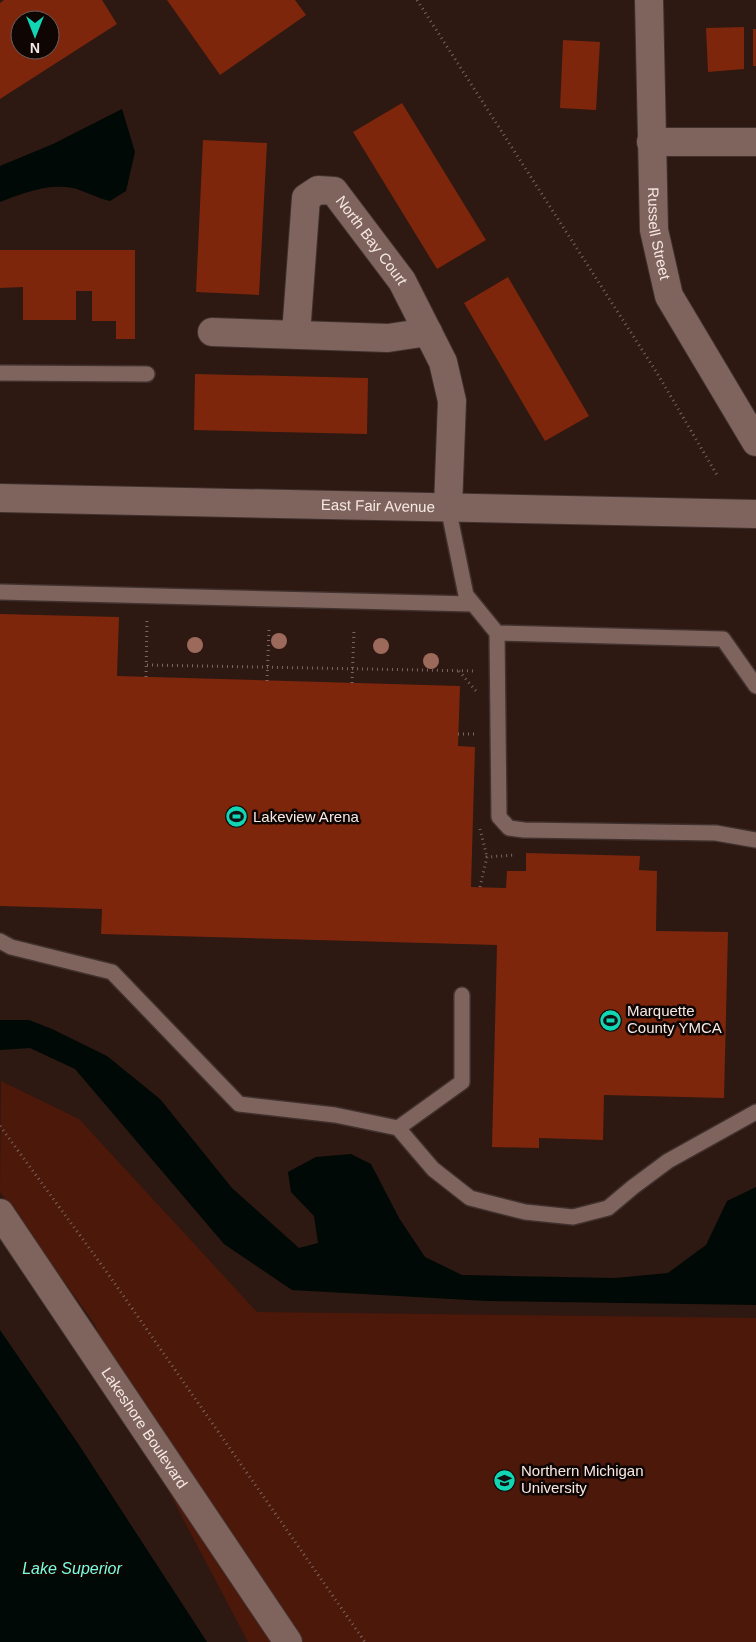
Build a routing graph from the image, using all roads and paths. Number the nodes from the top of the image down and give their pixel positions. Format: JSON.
{"nodes":[{"id":1,"x":417,"y":0,"type":"edge"},
{"id":2,"x":649,"y":0,"type":"edge"},
{"id":3,"x":651,"y":142,"type":"junction"},
{"id":4,"x":756,"y":142,"type":"edge"},
{"id":5,"x":212,"y":332,"type":"dead end"},
{"id":6,"x":428,"y":332,"type":"junction"},
{"id":7,"x":296,"y":334,"type":"junction"},
{"id":8,"x":0,"y":373,"type":"edge"},
{"id":9,"x":147,"y":374,"type":"dead end"},
{"id":10,"x":756,"y":442,"type":"edge"},
{"id":11,"x":717,"y":475,"type":"dead end"},
{"id":12,"x":0,"y":498,"type":"edge"},
{"id":13,"x":448,"y":507,"type":"junction"},
{"id":14,"x":756,"y":514,"type":"edge"},
{"id":15,"x":0,"y":592,"type":"edge"},
{"id":16,"x":472,"y":604,"type":"junction"},
{"id":17,"x":147,"y":619,"type":"dead end"},
{"id":18,"x":269,"y":629,"type":"dead end"},
{"id":19,"x":354,"y":630,"type":"dead end"},
{"id":20,"x":497,"y":633,"type":"junction"},
{"id":21,"x":146,"y":665,"type":"junction"},
{"id":22,"x":268,"y":668,"type":"junction"},
{"id":23,"x":353,"y":669,"type":"junction"},
{"id":24,"x":475,"y":672,"type":"dead end"},
{"id":25,"x":146,"y":677,"type":"dead end"},
{"id":26,"x":267,"y":681,"type":"dead end"},
{"id":27,"x":352,"y":683,"type":"dead end"},
{"id":28,"x":756,"y":686,"type":"edge"},
{"id":29,"x":458,"y":734,"type":"dead end"},
{"id":30,"x":477,"y":734,"type":"dead end"},
{"id":31,"x":756,"y":840,"type":"edge"},
{"id":32,"x":515,"y":855,"type":"dead end"},
{"id":33,"x":480,"y":887,"type":"dead end"},
{"id":34,"x":0,"y":942,"type":"edge"},
{"id":35,"x":462,"y":994,"type":"dead end"},
{"id":36,"x":756,"y":1112,"type":"edge"},
{"id":37,"x":0,"y":1126,"type":"edge"},
{"id":38,"x":398,"y":1128,"type":"junction"},
{"id":39,"x":0,"y":1213,"type":"edge"},
{"id":40,"x":288,"y":1642,"type":"edge"},
{"id":41,"x":364,"y":1642,"type":"edge"}],
"edges":[{"from":1,"to":11,"type":"path"},
{"from":2,"to":3,"type":"street","name":"Russell Street"},
{"from":3,"to":4,"type":"street"},
{"from":3,"to":10,"type":"street","name":"Russell Street"},
{"from":5,"to":7,"type":"street"},
{"from":6,"to":7,"type":"street"},
{"from":6,"to":7,"type":"street","name":"North Bay Court"},
{"from":6,"to":13,"type":"street","name":"North Bay Court"},
{"from":8,"to":9,"type":"lane"},
{"from":12,"to":13,"type":"street","name":"East Fair Avenue"},
{"from":13,"to":14,"type":"street","name":"East Fair Avenue"},
{"from":13,"to":16,"type":"lane"},
{"from":15,"to":16,"type":"lane"},
{"from":16,"to":20,"type":"lane"},
{"from":17,"to":21,"type":"path"},
{"from":18,"to":22,"type":"path"},
{"from":19,"to":23,"type":"path"},
{"from":20,"to":28,"type":"lane"},
{"from":20,"to":31,"type":"lane"},
{"from":21,"to":22,"type":"path"},
{"from":21,"to":25,"type":"path"},
{"from":22,"to":23,"type":"path"},
{"from":22,"to":26,"type":"path"},
{"from":23,"to":24,"type":"path"},
{"from":23,"to":27,"type":"path"},
{"from":29,"to":30,"type":"path"},
{"from":32,"to":33,"type":"path"},
{"from":34,"to":38,"type":"lane"},
{"from":35,"to":38,"type":"lane"},
{"from":36,"to":38,"type":"lane"},
{"from":37,"to":41,"type":"path"},
{"from":39,"to":40,"type":"street","name":"Lakeshore Boulevard"}]}
